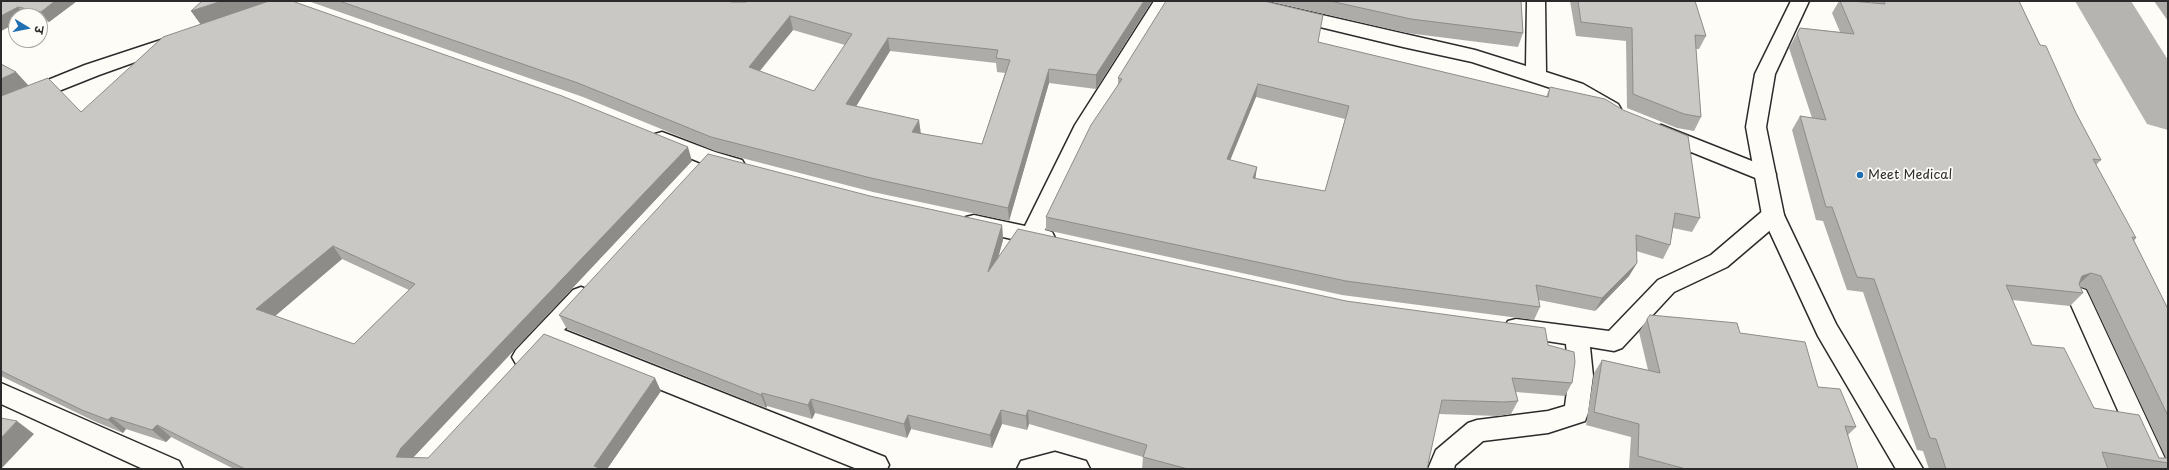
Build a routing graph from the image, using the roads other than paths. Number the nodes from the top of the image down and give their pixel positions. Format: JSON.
{"nodes":[{"id":1,"x":1163,"y":1,"type":"edge"},
{"id":2,"x":1237,"y":1,"type":"edge"},
{"id":3,"x":1536,"y":1,"type":"edge"},
{"id":4,"x":1800,"y":1,"type":"edge"},
{"id":5,"x":194,"y":34,"type":"edge"},
{"id":6,"x":1536,"y":77,"type":"junction"},
{"id":7,"x":1,"y":107,"type":"edge"},
{"id":8,"x":1624,"y":117,"type":"edge"},
{"id":9,"x":1646,"y":125,"type":"edge"},
{"id":10,"x":642,"y":131,"type":"edge"},
{"id":11,"x":708,"y":158,"type":"junction"},
{"id":12,"x":754,"y":170,"type":"edge"},
{"id":13,"x":1765,"y":174,"type":"junction"},
{"id":14,"x":692,"y":176,"type":"edge"},
{"id":15,"x":1773,"y":215,"type":"junction"},
{"id":16,"x":956,"y":219,"type":"edge"},
{"id":17,"x":1030,"y":235,"type":"junction"},
{"id":18,"x":1062,"y":242,"type":"edge"},
{"id":19,"x":595,"y":281,"type":"edge"},
{"id":20,"x":2078,"y":296,"type":"edge"},
{"id":21,"x":1499,"y":325,"type":"edge"},
{"id":22,"x":546,"y":333,"type":"junction"},
{"id":23,"x":1577,"y":336,"type":"junction"},
{"id":24,"x":510,"y":373,"type":"edge"},
{"id":25,"x":1,"y":393,"type":"edge"},
{"id":26,"x":878,"y":468,"type":"edge"},
{"id":27,"x":170,"y":469,"type":"edge"},
{"id":28,"x":1030,"y":469,"type":"edge"},
{"id":29,"x":1077,"y":469,"type":"edge"},
{"id":30,"x":1441,"y":469,"type":"edge"},
{"id":31,"x":1910,"y":469,"type":"edge"},
{"id":32,"x":2157,"y":469,"type":"edge"}],
"edges":[{"from":1,"to":17,"type":"street"},
{"from":2,"to":6,"type":"street"},
{"from":3,"to":6,"type":"street"},
{"from":4,"to":13,"type":"street"},
{"from":5,"to":7,"type":"street"},
{"from":6,"to":8,"type":"street"},
{"from":9,"to":13,"type":"street"},
{"from":10,"to":11,"type":"street"},
{"from":11,"to":12,"type":"street"},
{"from":11,"to":14,"type":"street"},
{"from":13,"to":15,"type":"street"},
{"from":15,"to":23,"type":"street"},
{"from":15,"to":31,"type":"street"},
{"from":16,"to":17,"type":"street"},
{"from":17,"to":18,"type":"street"},
{"from":19,"to":22,"type":"street"},
{"from":20,"to":32,"type":"street"},
{"from":21,"to":23,"type":"street"},
{"from":22,"to":24,"type":"street"},
{"from":22,"to":26,"type":"street"},
{"from":23,"to":30,"type":"street"},
{"from":25,"to":27,"type":"street"},
{"from":28,"to":29,"type":"street"}]}
